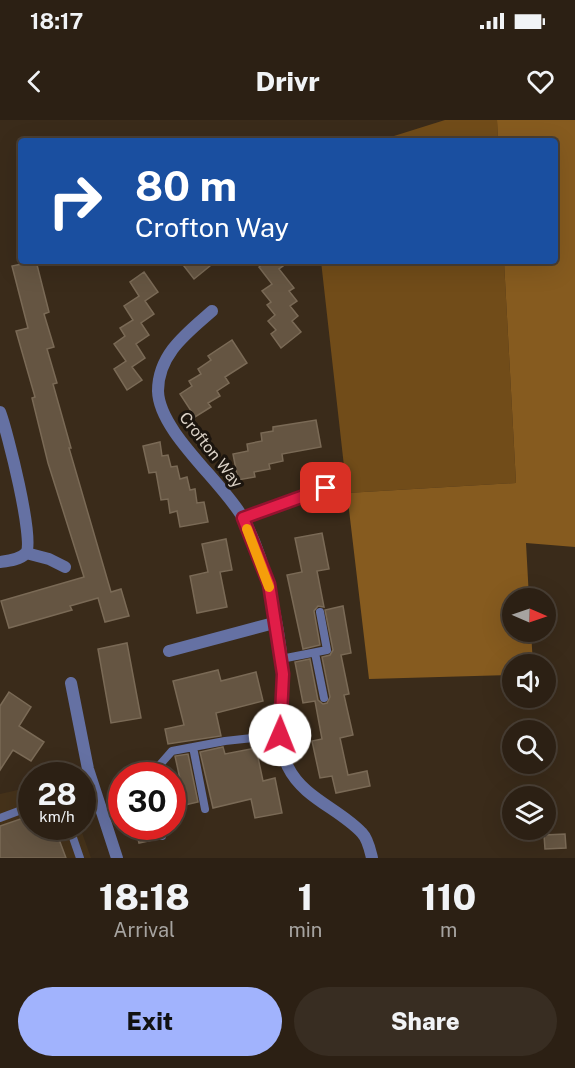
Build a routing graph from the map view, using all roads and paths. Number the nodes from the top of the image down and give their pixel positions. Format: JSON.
{"nodes":[{"id":1,"x":212,"y":311,"type":"dead end"},
{"id":2,"x":0,"y":412,"type":"edge"},
{"id":3,"x":326,"y":488,"type":"dead end"},
{"id":4,"x":243,"y":518,"type":"junction"},
{"id":5,"x":26,"y":553,"type":"junction"},
{"id":6,"x":0,"y":562,"type":"edge"},
{"id":7,"x":65,"y":567,"type":"dead end"},
{"id":8,"x":320,"y":612,"type":"dead end"},
{"id":9,"x":274,"y":622,"type":"junction"},
{"id":10,"x":169,"y":651,"type":"dead end"},
{"id":11,"x":315,"y":653,"type":"junction"},
{"id":12,"x":281,"y":659,"type":"junction"},
{"id":13,"x":71,"y":683,"type":"dead end"},
{"id":14,"x":324,"y":698,"type":"dead end"},
{"id":15,"x":280,"y":735,"type":"junction"},
{"id":16,"x":193,"y":747,"type":"junction"},
{"id":17,"x":162,"y":762,"type":"edge"},
{"id":18,"x":205,"y":809,"type":"dead end"},
{"id":19,"x":18,"y":811,"type":"edge"},
{"id":20,"x":0,"y":818,"type":"edge"},
{"id":21,"x":74,"y":840,"type":"edge"},
{"id":22,"x":80,"y":858,"type":"edge"},
{"id":23,"x":117,"y":858,"type":"edge"},
{"id":24,"x":372,"y":858,"type":"edge"}],
"edges":[{"from":1,"to":4,"type":"street","name":"Crofton Way"},
{"from":2,"to":5,"type":"street"},
{"from":3,"to":4,"type":"street"},
{"from":4,"to":9,"type":"street","name":"Crofton Way"},
{"from":5,"to":6,"type":"street"},
{"from":5,"to":7,"type":"street"},
{"from":8,"to":11,"type":"lane"},
{"from":9,"to":10,"type":"street"},
{"from":9,"to":12,"type":"street","name":"Crofton Way"},
{"from":11,"to":12,"type":"lane"},
{"from":11,"to":14,"type":"lane"},
{"from":12,"to":15,"type":"street","name":"Crofton Way"},
{"from":13,"to":23,"type":"street"},
{"from":15,"to":16,"type":"lane"},
{"from":15,"to":24,"type":"street","name":"Crofton Way"},
{"from":16,"to":17,"type":"lane"},
{"from":16,"to":18,"type":"lane"},
{"from":19,"to":20,"type":"lane"},
{"from":21,"to":22,"type":"lane"}]}
